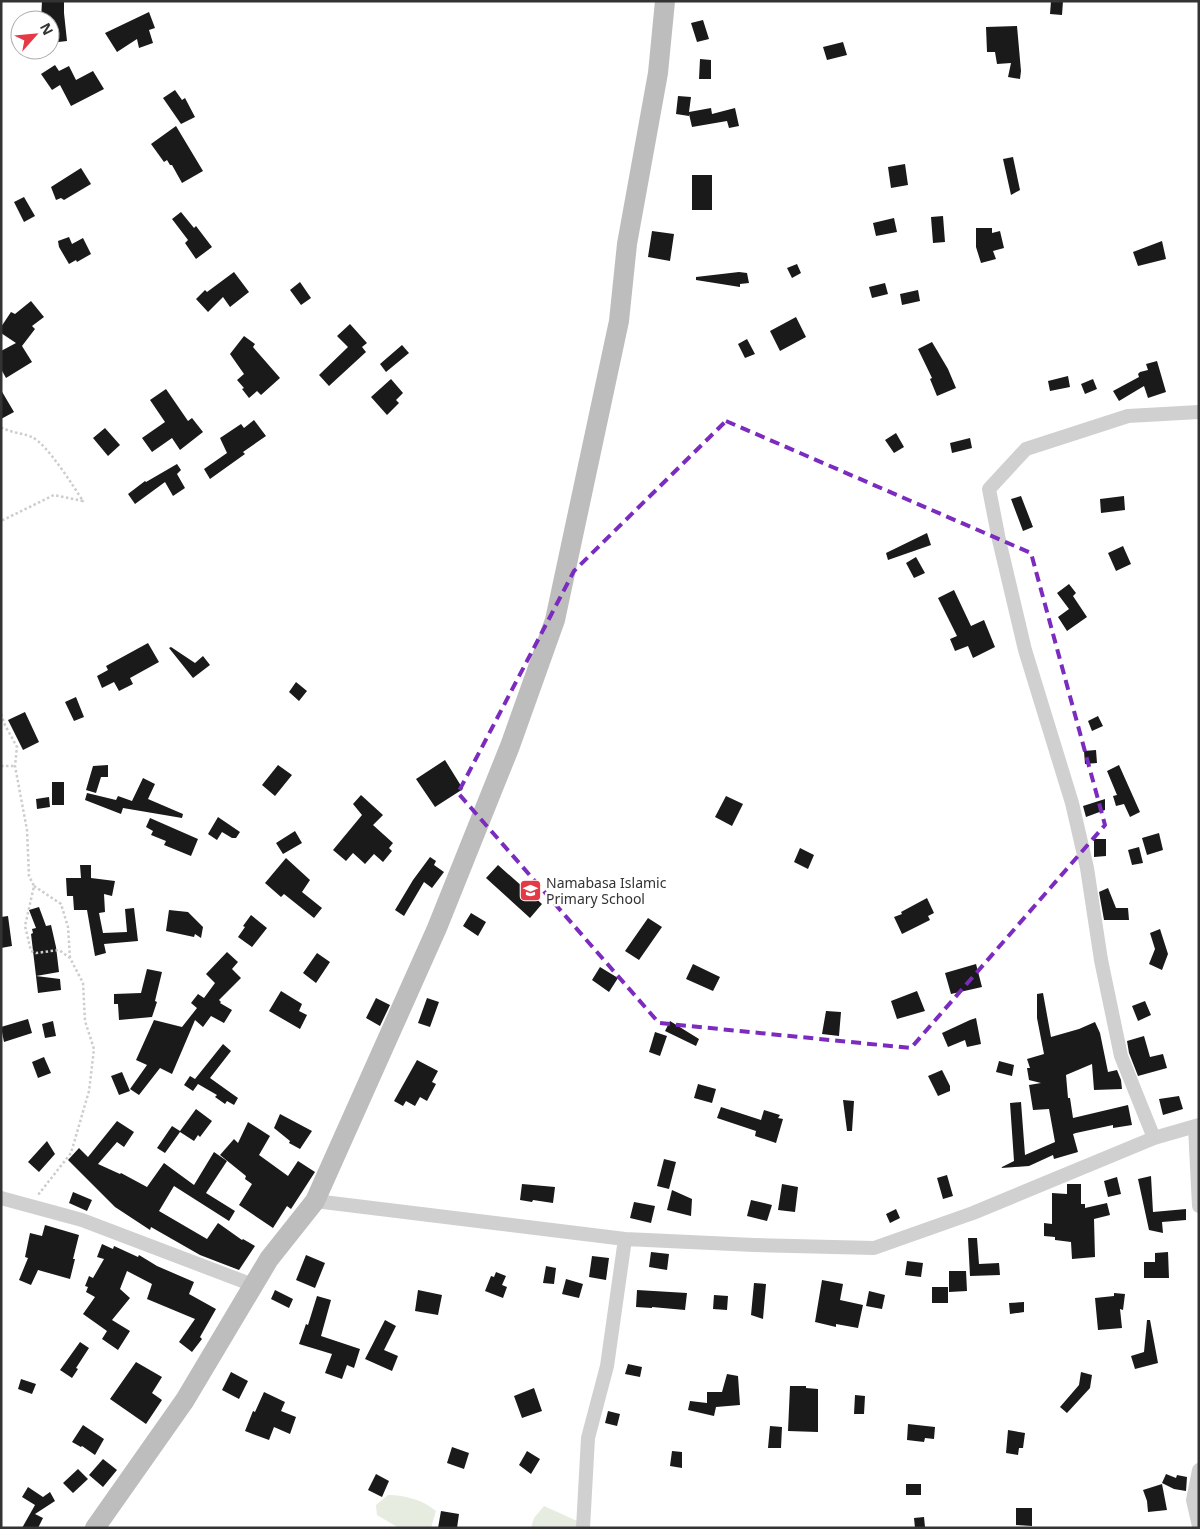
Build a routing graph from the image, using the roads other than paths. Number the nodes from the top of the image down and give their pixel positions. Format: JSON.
{"nodes":[{"id":1,"x":665,"y":1,"type":"edge"},
{"id":2,"x":1199,"y":412,"type":"edge"},
{"id":3,"x":1197,"y":1126,"type":"edge"},
{"id":4,"x":1154,"y":1138,"type":"junction"},
{"id":5,"x":2,"y":1199,"type":"edge"},
{"id":6,"x":316,"y":1201,"type":"junction"},
{"id":7,"x":1199,"y":1206,"type":"edge"},
{"id":8,"x":625,"y":1239,"type":"junction"},
{"id":9,"x":254,"y":1285,"type":"junction"},
{"id":10,"x":1199,"y":1470,"type":"edge"},
{"id":11,"x":1199,"y":1526,"type":"edge"},
{"id":12,"x":95,"y":1528,"type":"edge"},
{"id":13,"x":583,"y":1528,"type":"edge"}],
"edges":[{"from":1,"to":6,"type":"street"},
{"from":2,"to":4,"type":"street"},
{"from":3,"to":4,"type":"street"},
{"from":3,"to":7,"type":"street"},
{"from":4,"to":8,"type":"street"},
{"from":5,"to":9,"type":"street"},
{"from":6,"to":8,"type":"street"},
{"from":6,"to":9,"type":"street"},
{"from":8,"to":13,"type":"street"},
{"from":9,"to":12,"type":"street"},
{"from":10,"to":11,"type":"street"}]}
